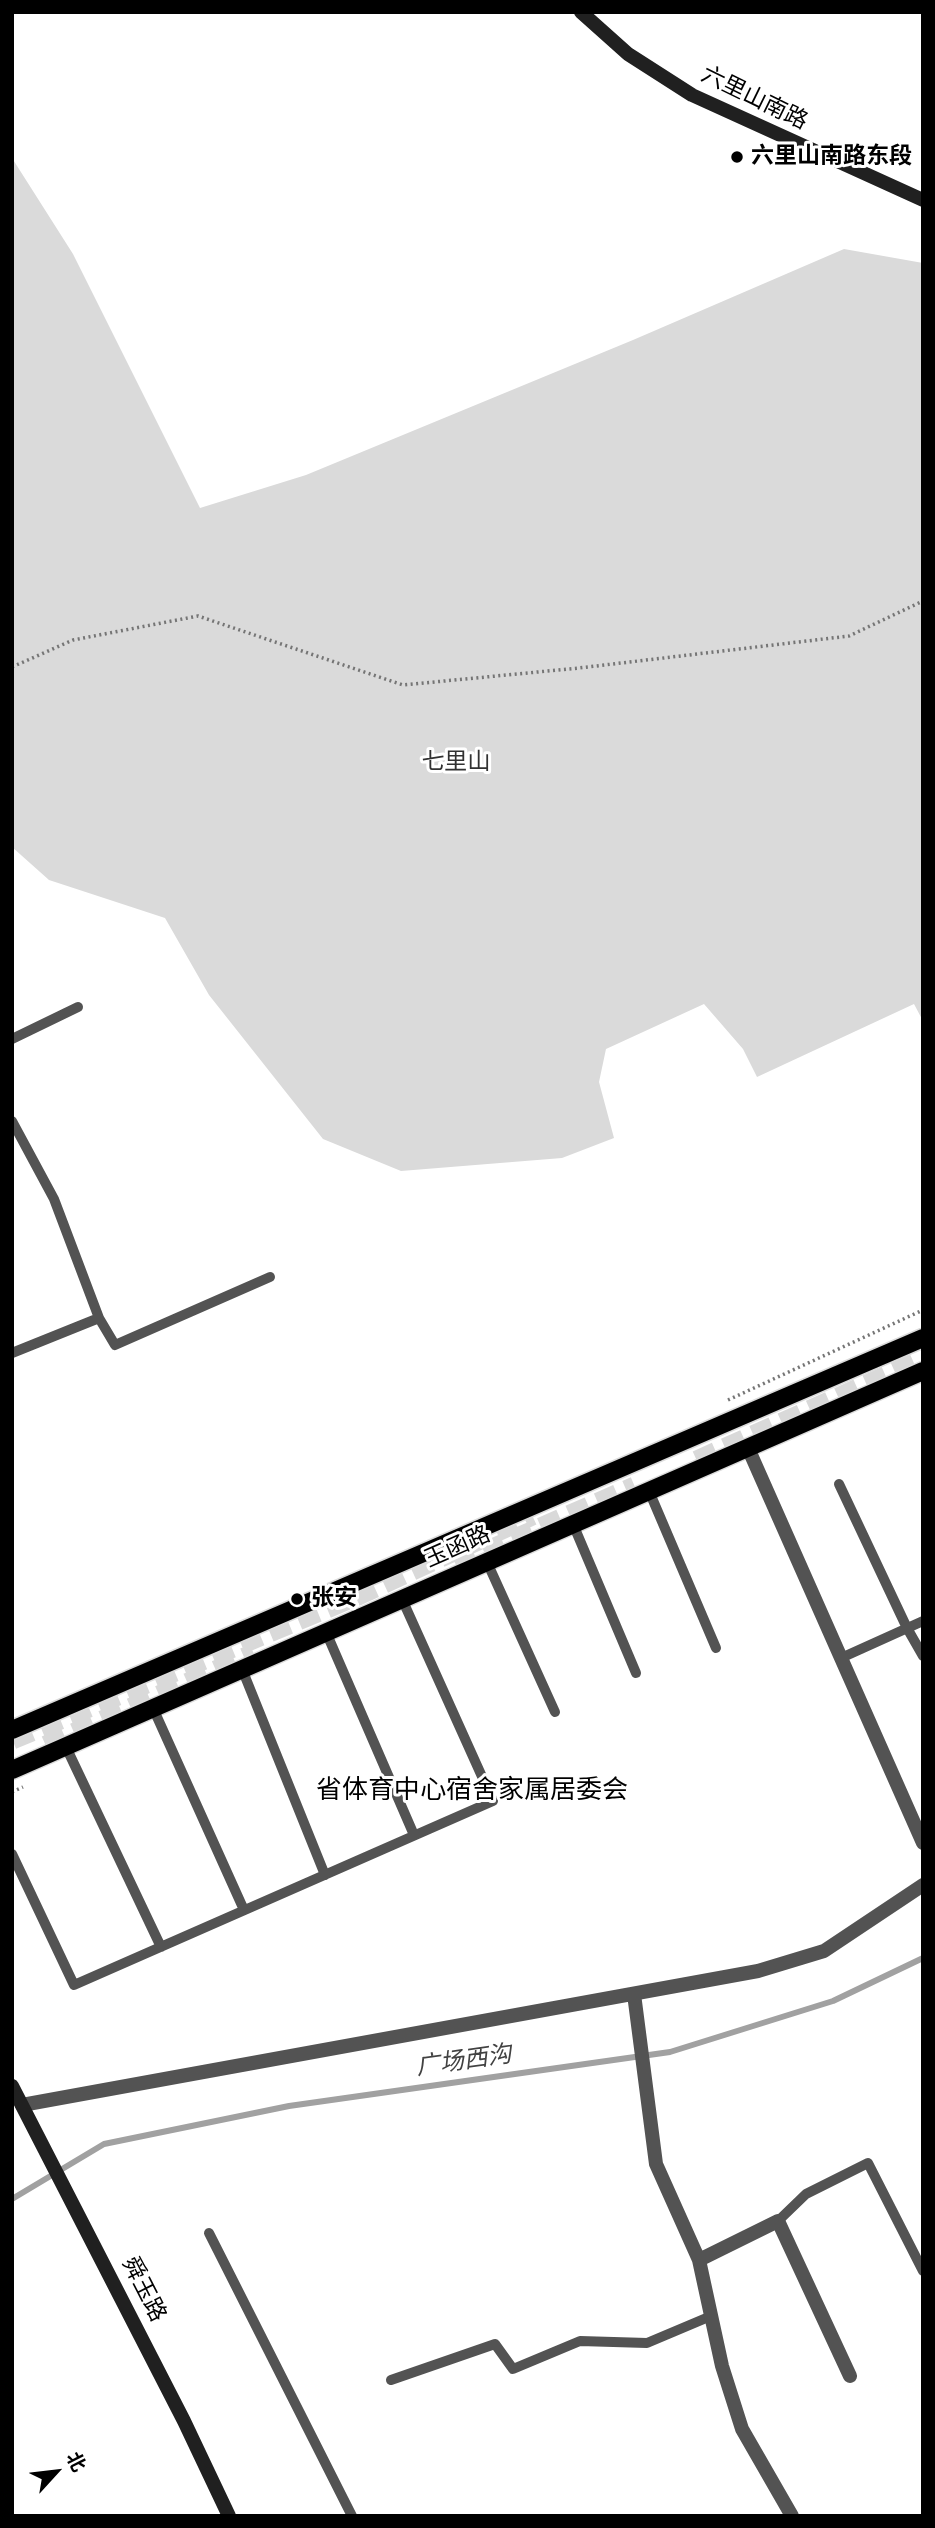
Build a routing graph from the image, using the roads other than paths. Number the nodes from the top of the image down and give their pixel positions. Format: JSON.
{"nodes":[{"id":1,"x":581,"y":12,"type":"edge"},
{"id":2,"x":923,"y":201,"type":"edge"},
{"id":3,"x":78,"y":1007,"type":"dead end"},
{"id":4,"x":12,"y":1039,"type":"edge"},
{"id":5,"x":12,"y":1121,"type":"edge"},
{"id":6,"x":270,"y":1277,"type":"dead end"},
{"id":7,"x":99,"y":1318,"type":"junction"},
{"id":8,"x":923,"y":1338,"type":"edge"},
{"id":9,"x":12,"y":1353,"type":"edge"},
{"id":10,"x":923,"y":1371,"type":"edge"},
{"id":11,"x":748,"y":1448,"type":"junction"},
{"id":12,"x":839,"y":1484,"type":"dead end"},
{"id":13,"x":649,"y":1491,"type":"junction"},
{"id":14,"x":573,"y":1524,"type":"junction"},
{"id":15,"x":487,"y":1562,"type":"junction"},
{"id":16,"x":402,"y":1599,"type":"junction"},
{"id":17,"x":923,"y":1621,"type":"edge"},
{"id":18,"x":907,"y":1628,"type":"junction"},
{"id":19,"x":327,"y":1632,"type":"junction"},
{"id":20,"x":716,"y":1648,"type":"dead end"},
{"id":21,"x":923,"y":1656,"type":"edge"},
{"id":22,"x":841,"y":1658,"type":"junction"},
{"id":23,"x":242,"y":1669,"type":"junction"},
{"id":24,"x":636,"y":1673,"type":"dead end"},
{"id":25,"x":153,"y":1708,"type":"junction"},
{"id":26,"x":555,"y":1712,"type":"dead end"},
{"id":27,"x":12,"y":1730,"type":"edge"},
{"id":28,"x":66,"y":1746,"type":"junction"},
{"id":29,"x":12,"y":1770,"type":"edge"},
{"id":30,"x":414,"y":1835,"type":"junction"},
{"id":31,"x":923,"y":1843,"type":"edge"},
{"id":32,"x":12,"y":1854,"type":"edge"},
{"id":33,"x":325,"y":1875,"type":"junction"},
{"id":34,"x":923,"y":1885,"type":"edge"},
{"id":35,"x":244,"y":1910,"type":"junction"},
{"id":36,"x":161,"y":1947,"type":"junction"},
{"id":37,"x":634,"y":1994,"type":"junction"},
{"id":38,"x":12,"y":2086,"type":"edge"},
{"id":39,"x":22,"y":2105,"type":"junction"},
{"id":40,"x":778,"y":2221,"type":"junction"},
{"id":41,"x":209,"y":2233,"type":"dead end"},
{"id":42,"x":699,"y":2260,"type":"junction"},
{"id":43,"x":923,"y":2271,"type":"edge"},
{"id":44,"x":711,"y":2316,"type":"junction"},
{"id":45,"x":850,"y":2376,"type":"dead end"},
{"id":46,"x":391,"y":2381,"type":"dead end"},
{"id":47,"x":229,"y":2516,"type":"edge"},
{"id":48,"x":352,"y":2516,"type":"edge"},
{"id":49,"x":792,"y":2516,"type":"edge"}],
"edges":[{"from":1,"to":2,"type":"street","name":"六里山南路"},
{"from":3,"to":4,"type":"lane"},
{"from":5,"to":7,"type":"lane"},
{"from":6,"to":7,"type":"lane"},
{"from":7,"to":9,"type":"lane"},
{"from":8,"to":27,"type":"main road","name":"玉函路"},
{"from":10,"to":11,"type":"main road","name":"玉函路"},
{"from":11,"to":13,"type":"main road","name":"玉函路"},
{"from":11,"to":22,"type":"street"},
{"from":12,"to":18,"type":"lane"},
{"from":13,"to":14,"type":"main road","name":"玉函路"},
{"from":13,"to":20,"type":"lane"},
{"from":14,"to":15,"type":"main road","name":"玉函路"},
{"from":14,"to":24,"type":"lane"},
{"from":15,"to":16,"type":"main road","name":"玉函路"},
{"from":15,"to":26,"type":"lane"},
{"from":16,"to":19,"type":"main road","name":"玉函路"},
{"from":16,"to":30,"type":"lane"},
{"from":17,"to":18,"type":"lane"},
{"from":18,"to":21,"type":"lane"},
{"from":18,"to":22,"type":"lane"},
{"from":19,"to":23,"type":"main road","name":"玉函路"},
{"from":19,"to":30,"type":"lane"},
{"from":22,"to":31,"type":"street"},
{"from":23,"to":25,"type":"main road","name":"玉函路"},
{"from":23,"to":33,"type":"lane"},
{"from":25,"to":28,"type":"main road","name":"玉函路"},
{"from":25,"to":35,"type":"lane"},
{"from":28,"to":29,"type":"main road","name":"玉函路"},
{"from":28,"to":36,"type":"lane"},
{"from":30,"to":33,"type":"lane"},
{"from":32,"to":36,"type":"lane"},
{"from":33,"to":35,"type":"lane"},
{"from":34,"to":37,"type":"street"},
{"from":35,"to":36,"type":"lane"},
{"from":37,"to":39,"type":"street"},
{"from":37,"to":42,"type":"street"},
{"from":38,"to":39,"type":"street","name":"舜玉路"},
{"from":39,"to":47,"type":"street","name":"舜玉路"},
{"from":40,"to":42,"type":"street"},
{"from":40,"to":43,"type":"lane"},
{"from":40,"to":45,"type":"street"},
{"from":41,"to":48,"type":"lane"},
{"from":42,"to":44,"type":"street"},
{"from":44,"to":46,"type":"lane"},
{"from":44,"to":49,"type":"street"}]}
